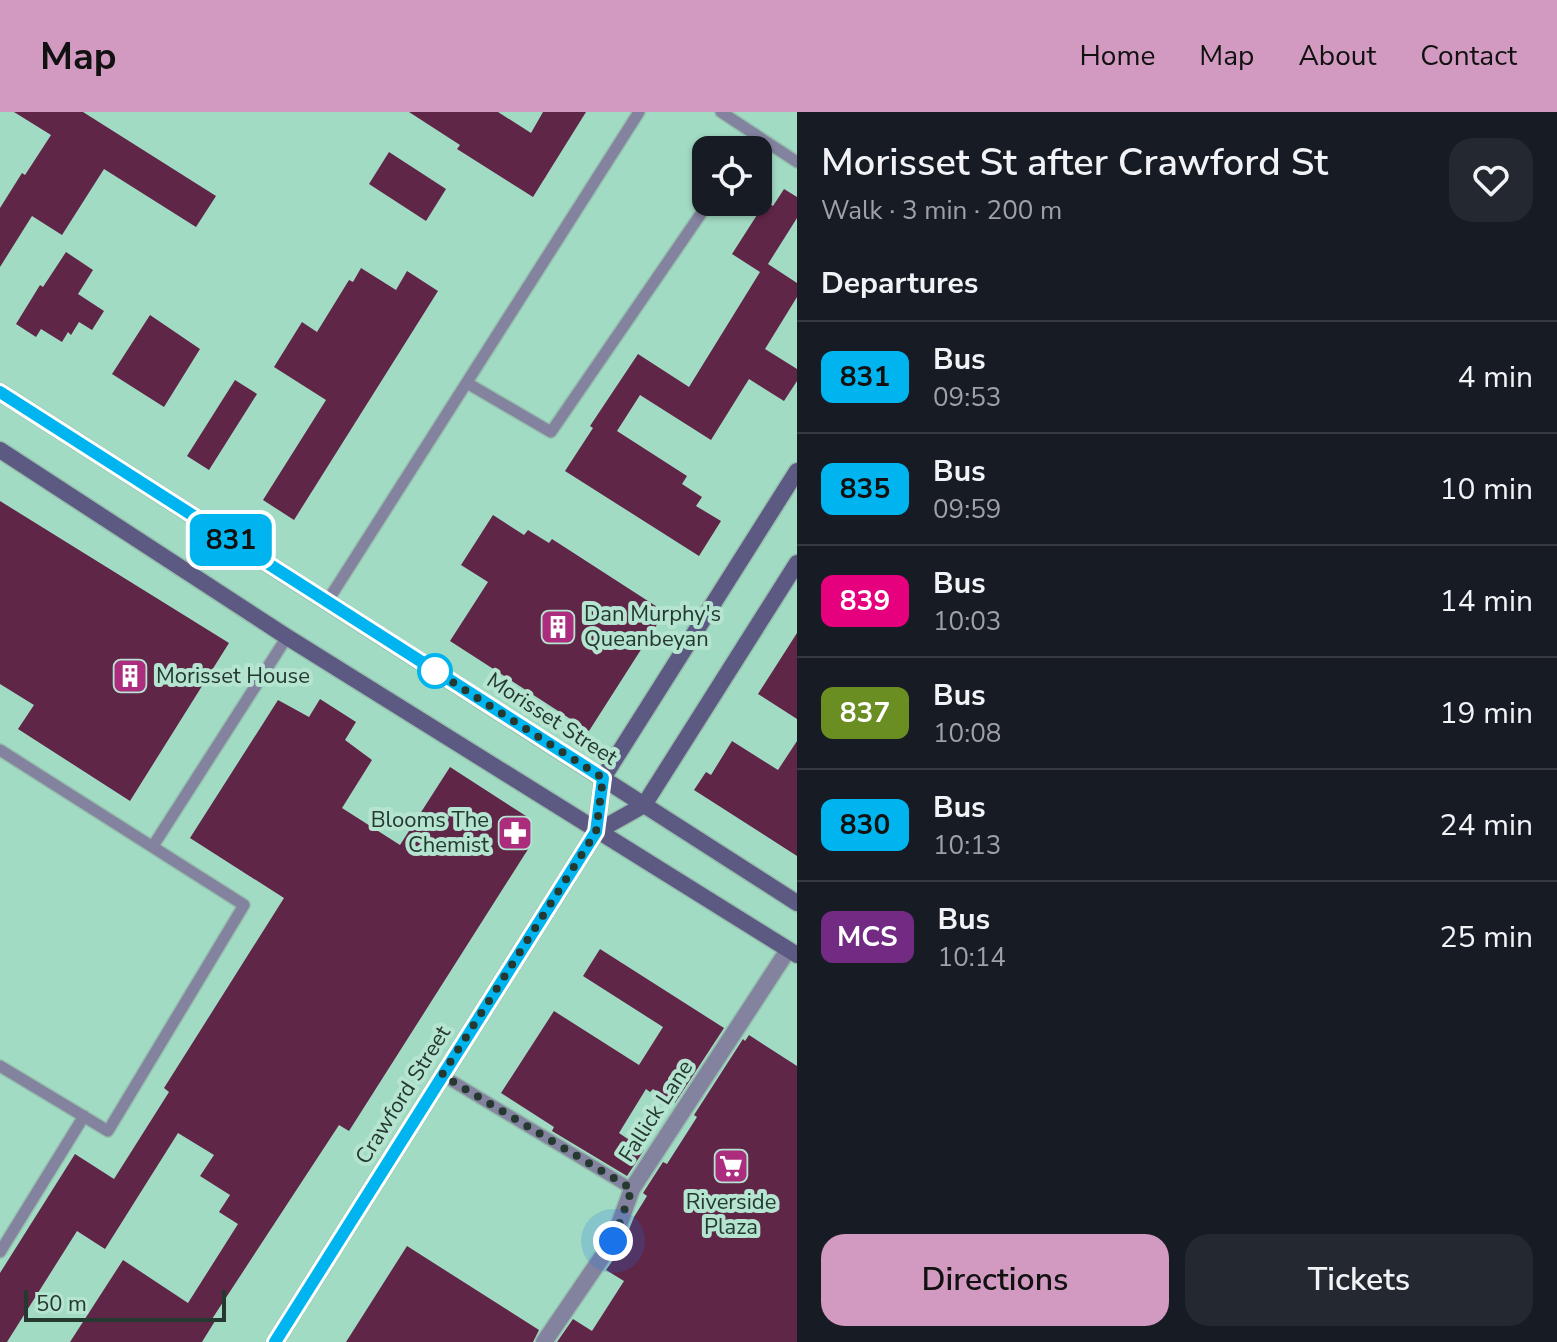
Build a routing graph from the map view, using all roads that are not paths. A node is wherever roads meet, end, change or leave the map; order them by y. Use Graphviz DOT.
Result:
graph roads {
  1 [pos="639,112"];
  2 [pos="721,112"];
  3 [pos="755,134"];
  4 [pos="797,162"];
  5 [pos="699,216"];
  6 [pos="467,383"];
  7 [pos="0,392"];
  8 [pos="0,450"];
  9 [pos="797,471"];
  10 [pos="797,563"];
  11 [pos="327,602"];
  12 [pos="287,637"];
  13 [pos="0,750"];
  14 [pos="603,778"];
  15 [pos="644,805"];
  16 [pos="596,832"];
  17 [pos="153,846"];
  18 [pos="797,903"];
  19 [pos="793,952"];
  20 [pos="0,1066"];
  21 [pos="442,1075"];
  22 [pos="84,1116"];
  23 [pos="632,1189"];
  24 [pos="0,1252"];
  25 [pos="275,1342"];
  26 [pos="544,1342"];
  1 -- 6 [label="lane"];
  2 -- 3 [label="lane"];
  3 -- 4 [label="lane"];
  5 -- 6 [label="lane"];
  6 -- 11 [label="lane"];
  7 -- 11 [label="street, Morisset Street"];
  8 -- 12 [label="street"];
  9 -- 14 [label="street, Crawford Street"];
  10 -- 15 [label="street, Crawford Street"];
  11 -- 14 [label="street, Morisset Street"];
  12 -- 16 [label="street"];
  12 -- 17 [label="lane"];
  13 -- 17 [label="lane"];
  14 -- 15 [label="street, Morisset Street"];
  14 -- 16 [label="street, Crawford Street"];
  15 -- 16 [label="street, Crawford Street"];
  15 -- 18 [label="street, Morisset Street"];
  16 -- 19 [label="street"];
  16 -- 21 [label="street, Crawford Street"];
  17 -- 22 [label="lane"];
  19 -- 23 [label="street, Fallick Lane"];
  20 -- 22 [label="lane"];
  21 -- 23 [label="lane"];
  21 -- 25 [label="street, Crawford Street"];
  22 -- 24 [label="lane"];
  23 -- 26 [label="street, Fallick Lane"];
}
